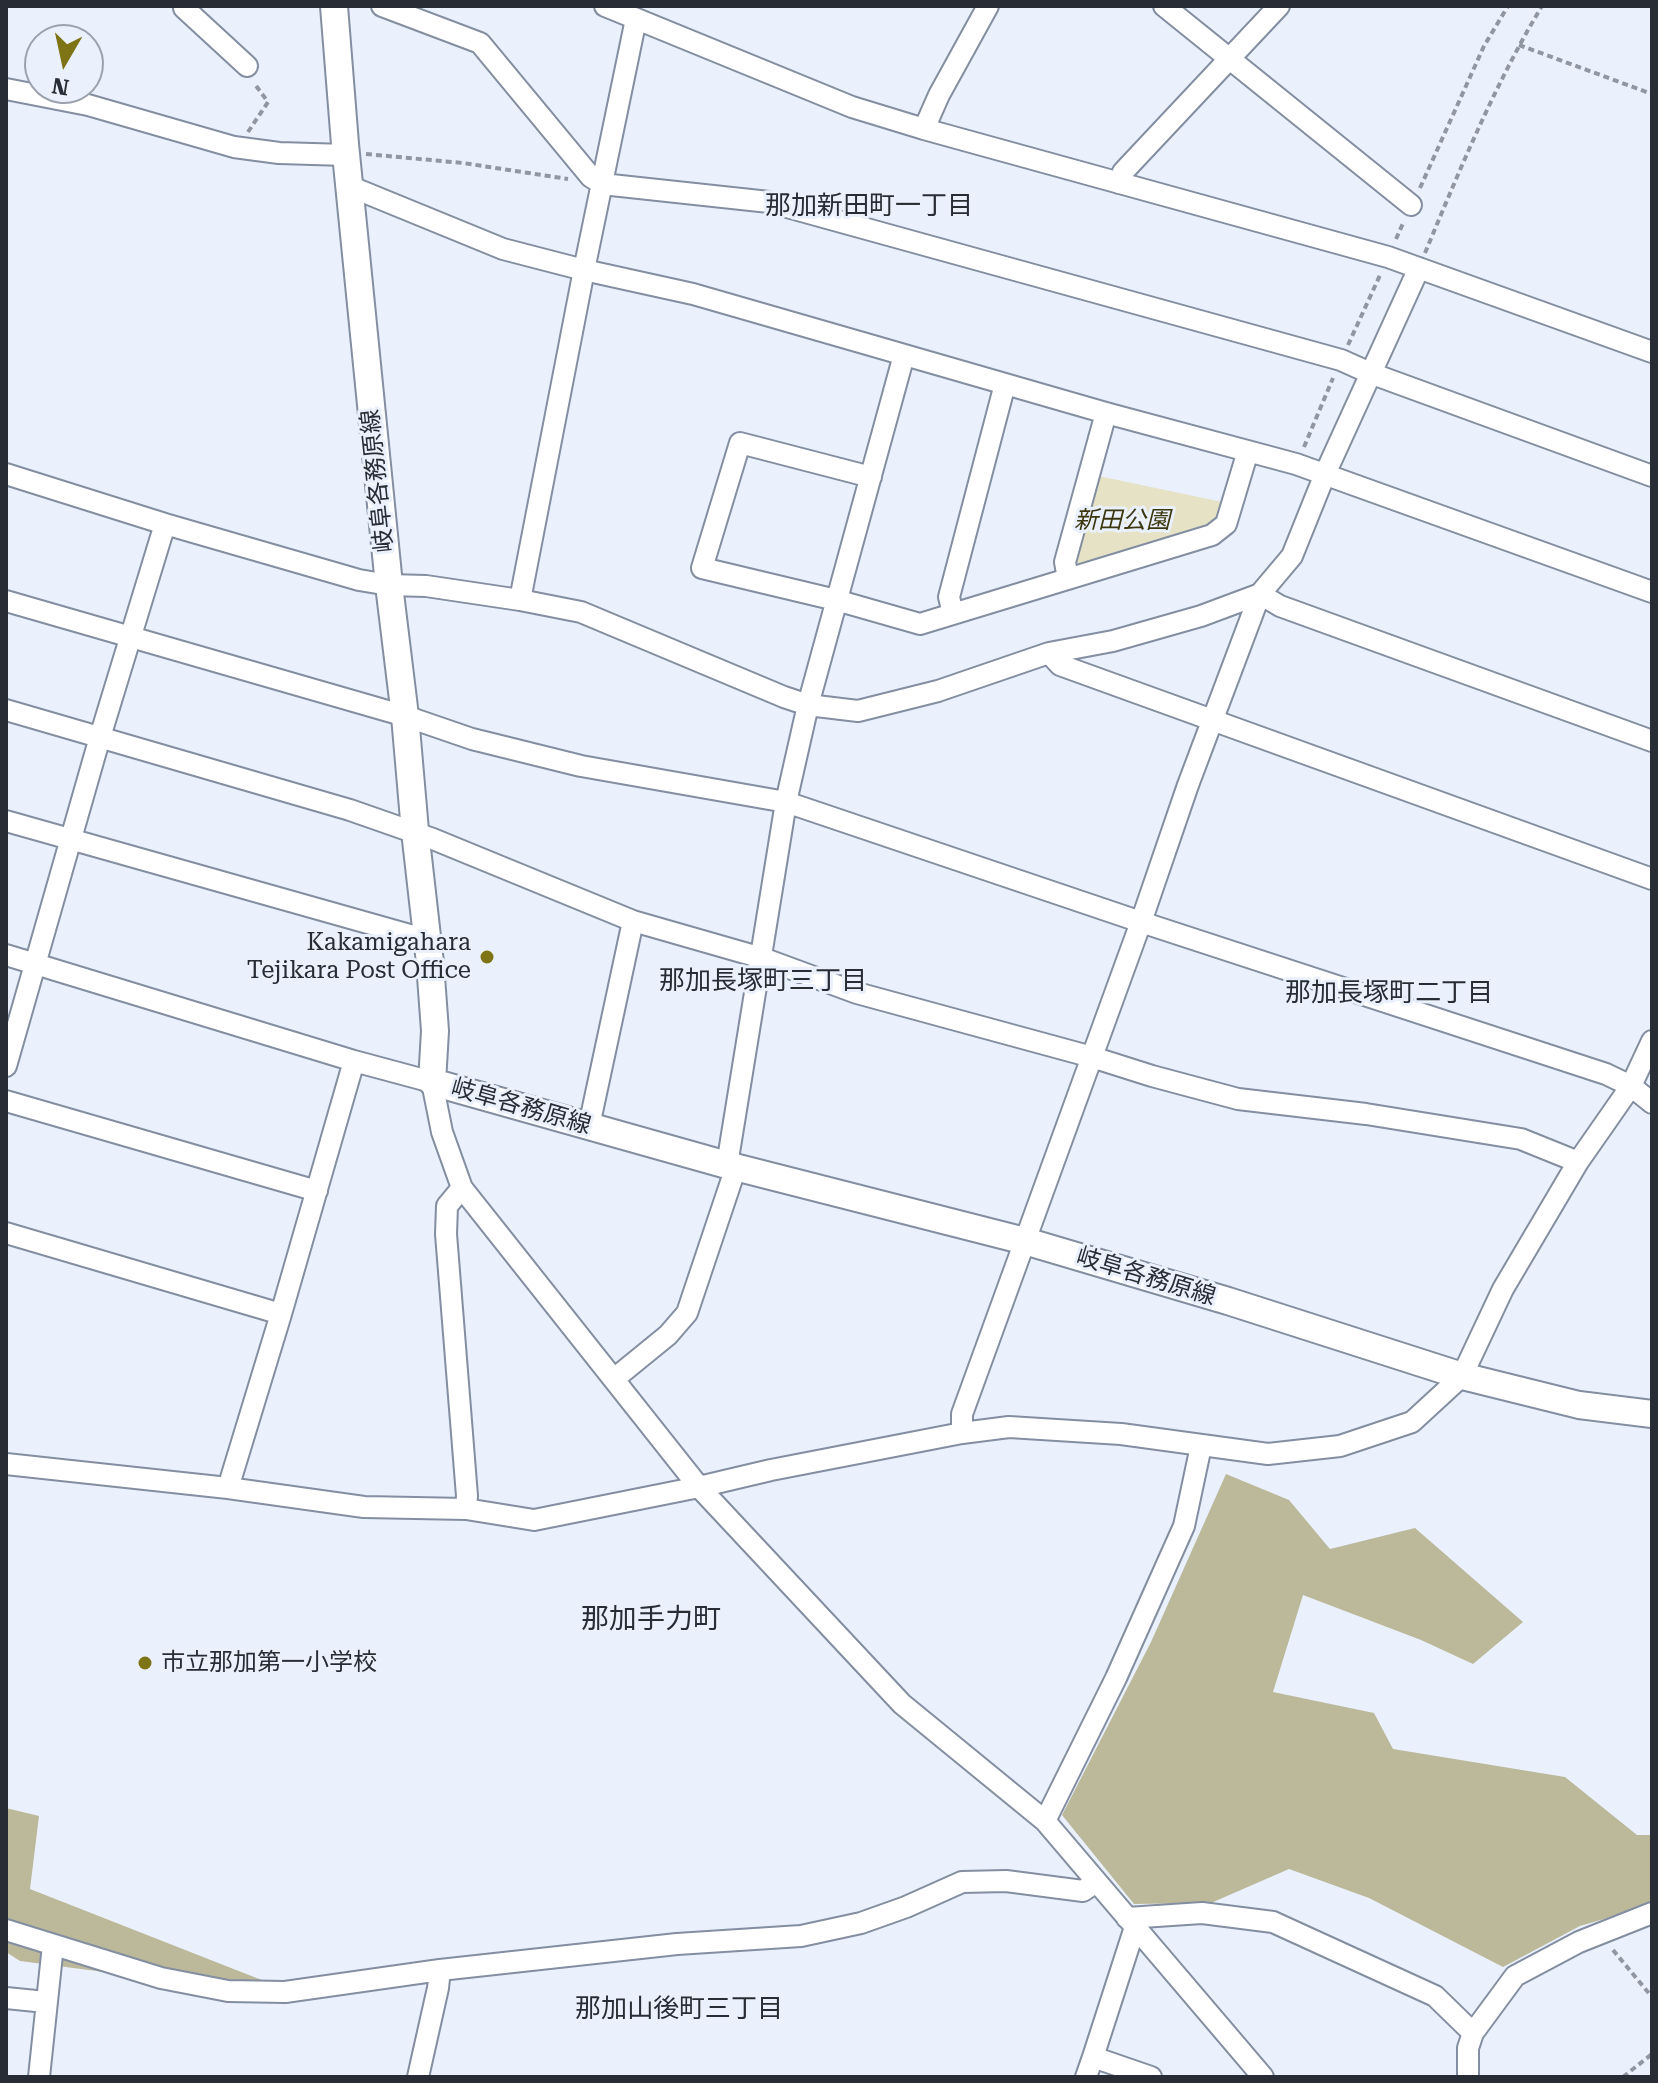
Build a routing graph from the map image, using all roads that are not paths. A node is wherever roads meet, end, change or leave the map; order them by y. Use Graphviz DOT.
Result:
graph roads {
  1 [pos="185,6"];
  2 [pos="382,6"];
  3 [pos="605,6"];
  4 [pos="988,6"];
  5 [pos="1164,6"];
  6 [pos="1279,6"];
  7 [pos="339,13"];
  8 [pos="636,19"];
  9 [pos="1229,58"];
  10 [pos="247,66"];
  11 [pos="6,89"];
  12 [pos="924,129"];
  13 [pos="346,155"];
  14 [pos="1119,183"];
  15 [pos="602,184"];
  16 [pos="349,186"];
  17 [pos="1411,205"];
  18 [pos="1419,268"];
  19 [pos="584,270"];
  20 [pos="1652,352"];
  21 [pos="904,355"];
  22 [pos="1370,373"];
  23 [pos="1005,384"];
  24 [pos="1106,413"];
  25 [pos="1248,451"];
  26 [pos="6,474"];
  27 [pos="1325,474"];
  28 [pos="1652,476"];
  29 [pos="871,477"];
  30 [pos="165,524"];
  31 [pos="1068,579"];
  32 [pos="389,585"];
  33 [pos="1652,592"];
  34 [pos="1260,594"];
  35 [pos="520,600"];
  36 [pos="836,600"];
  37 [pos="6,601"];
  38 [pos="953,614"];
  39 [pos="130,636"];
  40 [pos="1049,653"];
  41 [pos="808,705"];
  42 [pos="6,710"];
  43 [pos="405,716"];
  44 [pos="1212,721"];
  45 [pos="100,737"];
  46 [pos="1652,741"];
  47 [pos="786,802"];
  48 [pos="6,821"];
  49 [pos="415,831"];
  50 [pos="71,840"];
  51 [pos="1652,879"];
  52 [pos="633,921"];
  53 [pos="1141,922"];
  54 [pos="427,936"];
  55 [pos="6,955"];
  56 [pos="762,958"];
  57 [pos="36,964"];
  58 [pos="1652,1041"];
  59 [pos="1092,1057"];
  60 [pos="354,1061"];
  61 [pos="6,1066"];
  62 [pos="432,1082"];
  63 [pos="1631,1086"];
  64 [pos="6,1101"];
  65 [pos="1652,1103"];
  66 [pos="589,1126"];
  67 [pos="1578,1162"];
  68 [pos="732,1166"];
  69 [pos="462,1188"];
  70 [pos="317,1191"];
  71 [pos="6,1233"];
  72 [pos="1025,1241"];
  73 [pos="281,1314"];
  74 [pos="1462,1376"];
  75 [pos="614,1379"];
  76 [pos="1652,1414"];
  77 [pos="962,1433"];
  78 [pos="1201,1446"];
  79 [pos="6,1464"];
  80 [pos="699,1487"];
  81 [pos="228,1488"];
  82 [pos="466,1509"];
  83 [pos="1045,1821"];
  84 [pos="1096,1882"];
  85 [pos="1652,1913"];
  86 [pos="1131,1922"];
  87 [pos="6,1930"];
  88 [pos="53,1945"];
  89 [pos="440,1970"];
  90 [pos="6,1998"];
  91 [pos="46,2002"];
  92 [pos="1473,2033"];
  93 [pos="1093,2057"];
  94 [pos="39,2077"];
  95 [pos="418,2077"];
  96 [pos="1086,2077"];
  97 [pos="1151,2077"];
  98 [pos="1263,2077"];
  99 [pos="1468,2077"];
  1 -- 10 [label="street"];
  2 -- 15 [label="street"];
  3 -- 8 [label="street"];
  4 -- 12 [label="street"];
  5 -- 9 [label="street"];
  6 -- 9 [label="street"];
  7 -- 13 [label="main road, 岐阜各務原線"];
  8 -- 12 [label="street"];
  8 -- 15 [label="street"];
  9 -- 14 [label="street"];
  9 -- 17 [label="street"];
  11 -- 13 [label="street"];
  12 -- 14 [label="street"];
  13 -- 16 [label="main road, 岐阜各務原線"];
  14 -- 18 [label="street"];
  15 -- 19 [label="street"];
  15 -- 22 [label="street"];
  16 -- 19 [label="street"];
  16 -- 32 [label="main road, 岐阜各務原線"];
  18 -- 20 [label="street"];
  18 -- 22 [label="street"];
  19 -- 21 [label="street"];
  19 -- 35 [label="street"];
  21 -- 23 [label="street"];
  21 -- 29 [label="street"];
  22 -- 27 [label="street"];
  22 -- 28 [label="street"];
  23 -- 24 [label="street"];
  23 -- 38 [label="street"];
  24 -- 25 [label="street"];
  24 -- 31 [label="street"];
  25 -- 27 [label="street"];
  25 -- 31 [label="street"];
  26 -- 30 [label="street"];
  27 -- 33 [label="street"];
  27 -- 34 [label="street"];
  29 -- 36 [label="street"];
  29 -- 36 [label="street"];
  30 -- 32 [label="street"];
  30 -- 39 [label="street"];
  31 -- 38 [label="street"];
  32 -- 35 [label="street"];
  32 -- 43 [label="main road, 岐阜各務原線"];
  34 -- 40 [label="street"];
  34 -- 44 [label="street"];
  34 -- 46 [label="street"];
  35 -- 41 [label="street"];
  36 -- 38 [label="street"];
  36 -- 41 [label="street"];
  37 -- 39 [label="street"];
  39 -- 43 [label="street"];
  39 -- 45 [label="street"];
  40 -- 41 [label="street"];
  40 -- 44 [label="street"];
  41 -- 47 [label="street"];
  42 -- 45 [label="street"];
  43 -- 47 [label="street"];
  43 -- 49 [label="main road, 岐阜各務原線"];
  44 -- 51 [label="street"];
  44 -- 53 [label="street"];
  45 -- 49 [label="street"];
  45 -- 50 [label="street"];
  47 -- 53 [label="street"];
  47 -- 56 [label="street"];
  48 -- 50 [label="street"];
  49 -- 52 [label="street"];
  49 -- 54 [label="main road, 岐阜各務原線"];
  50 -- 54 [label="street"];
  50 -- 57 [label="street"];
  52 -- 56 [label="street"];
  52 -- 66 [label="street"];
  53 -- 59 [label="street"];
  53 -- 63 [label="street"];
  54 -- 62 [label="main road, 岐阜各務原線"];
  55 -- 57 [label="street"];
  56 -- 59 [label="street"];
  56 -- 68 [label="street"];
  57 -- 60 [label="street"];
  57 -- 61 [label="street"];
  58 -- 63 [label="street"];
  59 -- 67 [label="street"];
  59 -- 72 [label="street"];
  60 -- 62 [label="street"];
  60 -- 70 [label="street"];
  62 -- 66 [label="main road, 岐阜各務原線"];
  62 -- 69 [label="street"];
  63 -- 65 [label="street"];
  63 -- 67 [label="street"];
  64 -- 70 [label="street"];
  66 -- 68 [label="main road, 岐阜各務原線"];
  67 -- 74 [label="street"];
  68 -- 72 [label="main road, 岐阜各務原線"];
  68 -- 75 [label="street"];
  69 -- 75 [label="street"];
  69 -- 82 [label="street"];
  70 -- 73 [label="street"];
  71 -- 73 [label="street"];
  72 -- 74 [label="main road, 岐阜各務原線"];
  72 -- 77 [label="street"];
  73 -- 81 [label="street"];
  74 -- 76 [label="main road, 岐阜各務原線"];
  74 -- 78 [label="street"];
  75 -- 80 [label="street"];
  77 -- 78 [label="street"];
  77 -- 80 [label="street"];
  78 -- 83 [label="street"];
  79 -- 81 [label="street"];
  80 -- 82 [label="street"];
  80 -- 83 [label="street"];
  81 -- 82 [label="street"];
  83 -- 84 [label="street"];
  84 -- 86 [label="street"];
  84 -- 89 [label="street"];
  85 -- 92 [label="street"];
  86 -- 92 [label="street"];
  86 -- 93 [label="street"];
  86 -- 98 [label="street"];
  87 -- 88 [label="street"];
  88 -- 89 [label="street"];
  88 -- 91 [label="street"];
  89 -- 95 [label="street"];
  90 -- 91 [label="street"];
  91 -- 94 [label="street"];
  92 -- 99 [label="street"];
  93 -- 96 [label="street"];
  93 -- 97 [label="street"];
}
